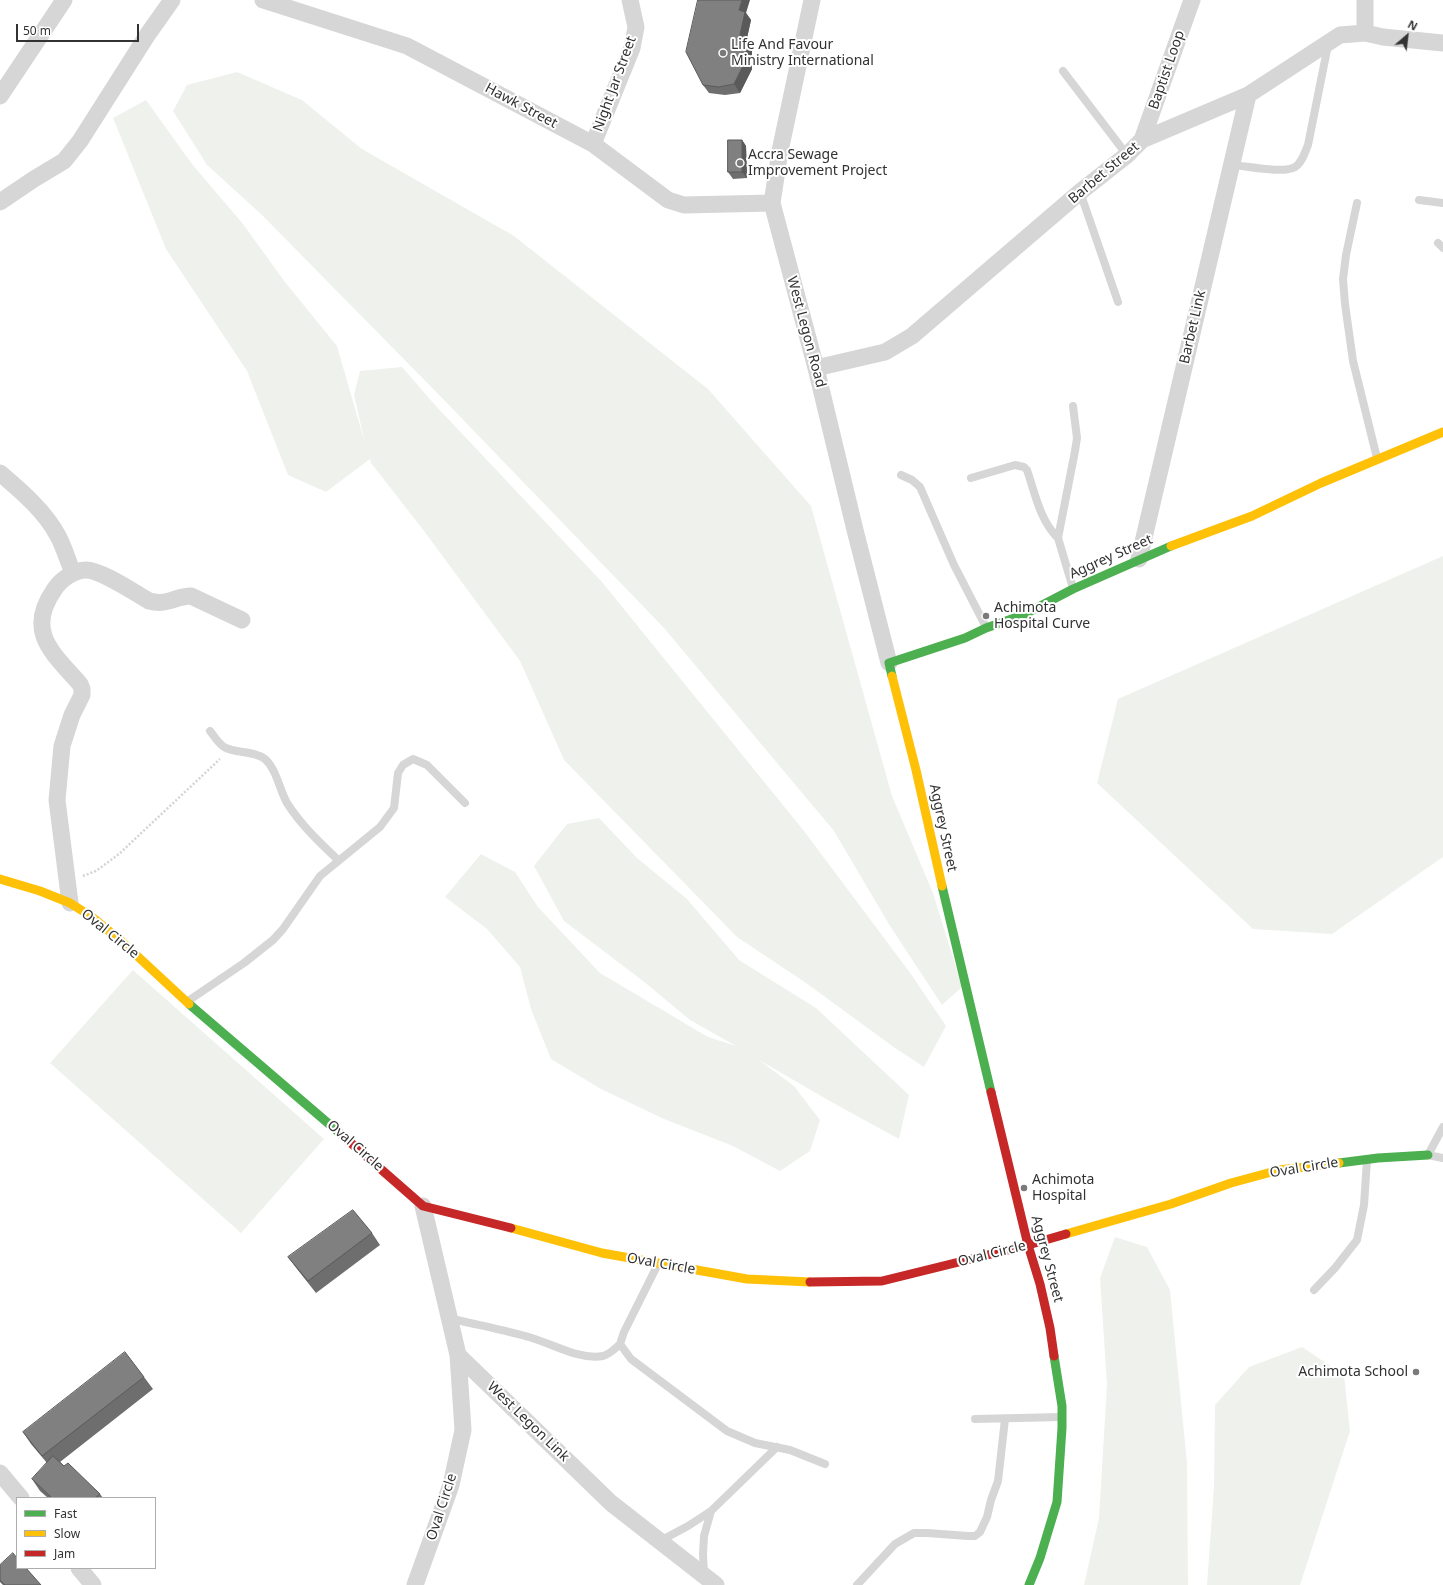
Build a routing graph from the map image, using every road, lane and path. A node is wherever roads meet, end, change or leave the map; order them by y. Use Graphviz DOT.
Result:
graph roads {
  1 [pos="64,0"];
  2 [pos="172,0"];
  3 [pos="262,0"];
  4 [pos="630,0"];
  5 [pos="812,0"];
  6 [pos="1192,0"];
  7 [pos="1365,0"];
  8 [pos="1365,33"];
  9 [pos="1328,42"];
  10 [pos="1443,44"];
  11 [pos="1063,71"];
  12 [pos="1248,95"];
  13 [pos="0,96"];
  14 [pos="1142,140"];
  15 [pos="593,144"];
  16 [pos="1128,154"];
  17 [pos="1232,165"];
  18 [pos="1080,192"];
  19 [pos="1419,200"];
  20 [pos="0,202"];
  21 [pos="772,203"];
  22 [pos="1357,203"];
  23 [pos="1443,203"];
  24 [pos="1118,302"];
  25 [pos="816,368"];
  26 [pos="1073,406"];
  27 [pos="1443,432"];
  28 [pos="1377,458"];
  29 [pos="0,473"];
  30 [pos="901,475"];
  31 [pos="971,478"];
  32 [pos="1058,538"];
  33 [pos="1139,559"];
  34 [pos="72,573"];
  35 [pos="1073,588"];
  36 [pos="242,620"];
  37 [pos="986,628"];
  38 [pos="888,663"];
  39 [pos="210,731"];
  40 [pos="229,750"];
  41 [pos="465,803"];
  42 [pos="338,860"];
  43 [pos="0,879"];
  44 [pos="68,881"];
  45 [pos="70,903"];
  46 [pos="187,1002"];
  47 [pos="1443,1127"];
  48 [pos="1428,1155"];
  49 [pos="1443,1158"];
  50 [pos="1367,1159"];
  51 [pos="423,1206"];
  52 [pos="1028,1245"];
  53 [pos="658,1263"];
  54 [pos="1314,1290"];
  55 [pos="448,1318"];
  56 [pos="620,1344"];
  57 [pos="458,1355"];
  58 [pos="1062,1418"];
  59 [pos="975,1419"];
  60 [pos="1005,1419"];
  61 [pos="777,1447"];
  62 [pos="825,1464"];
  63 [pos="0,1473"];
  64 [pos="20,1497"];
  65 [pos="711,1511"];
  66 [pos="660,1541"];
  67 [pos="80,1569"];
  68 [pos="710,1580"];
  69 [pos="93,1585"];
  70 [pos="415,1585"];
  71 [pos="857,1585"];
  72 [pos="1029,1585"];
  1 -- 13 [label="street"];
  2 -- 20 [label="street"];
  3 -- 15 [label="street, Hawk Street"];
  4 -- 15 [label="street, Night Jar Street"];
  5 -- 21 [label="street, West Legon Road"];
  6 -- 14 [label="street, Baptist Loop"];
  7 -- 8 [label="street"];
  8 -- 9 [label="street, Barbet Street"];
  8 -- 10 [label="street, Barbet Street"];
  9 -- 12 [label="street, Barbet Street"];
  9 -- 17 [label="lane"];
  11 -- 16 [label="lane"];
  12 -- 14 [label="street, Barbet Street"];
  12 -- 17 [label="street, Barbet Link"];
  14 -- 16 [label="street, Barbet Street"];
  15 -- 21 [label="street, Hawk Street"];
  16 -- 18 [label="street, Barbet Street"];
  17 -- 33 [label="street, Barbet Link"];
  18 -- 24 [label="lane"];
  18 -- 25 [label="street, Barbet Street"];
  19 -- 23 [label="lane"];
  21 -- 25 [label="street, West Legon Road"];
  22 -- 28 [label="lane"];
  25 -- 38 [label="street, West Legon Road"];
  26 -- 32 [label="lane"];
  27 -- 28 [label="street, Aggrey Street"];
  28 -- 33 [label="street, Aggrey Street"];
  29 -- 34 [label="street"];
  30 -- 37 [label="lane"];
  31 -- 32 [label="lane"];
  32 -- 35 [label="lane"];
  33 -- 35 [label="street, Aggrey Street"];
  34 -- 36 [label="street"];
  34 -- 44 [label="street"];
  35 -- 37 [label="street, Aggrey Street"];
  37 -- 38 [label="street, Aggrey Street"];
  38 -- 52 [label="street, Aggrey Street"];
  39 -- 40 [label="lane"];
  40 -- 42 [label="lane"];
  40 -- 44 [label="path"];
  41 -- 42 [label="lane"];
  42 -- 46 [label="lane"];
  43 -- 45 [label="street, Oval Circle"];
  44 -- 45 [label="street"];
  45 -- 46 [label="street, Oval Circle"];
  46 -- 51 [label="street, Oval Circle"];
  47 -- 48 [label="lane"];
  48 -- 49 [label="lane"];
  48 -- 50 [label="street, Oval Circle"];
  50 -- 52 [label="street, Oval Circle"];
  50 -- 54 [label="lane"];
  51 -- 53 [label="street, Oval Circle"];
  51 -- 55 [label="street"];
  52 -- 53 [label="street, Oval Circle"];
  52 -- 58 [label="street, Aggrey Street"];
  53 -- 56 [label="lane"];
  55 -- 56 [label="lane"];
  55 -- 57 [label="street"];
  56 -- 61 [label="lane"];
  57 -- 66 [label="street, West Legon Link"];
  57 -- 70 [label="street, Oval Circle"];
  58 -- 60 [label="lane"];
  58 -- 72 [label="street, Aggrey Street"];
  59 -- 60 [label="lane"];
  60 -- 71 [label="lane"];
  61 -- 62 [label="lane"];
  61 -- 65 [label="lane"];
  63 -- 64 [label="street"];
  65 -- 66 [label="lane"];
  65 -- 68 [label="lane"];
  66 -- 68 [label="street, West Legon Link"];
  67 -- 69 [label="street"];
}
